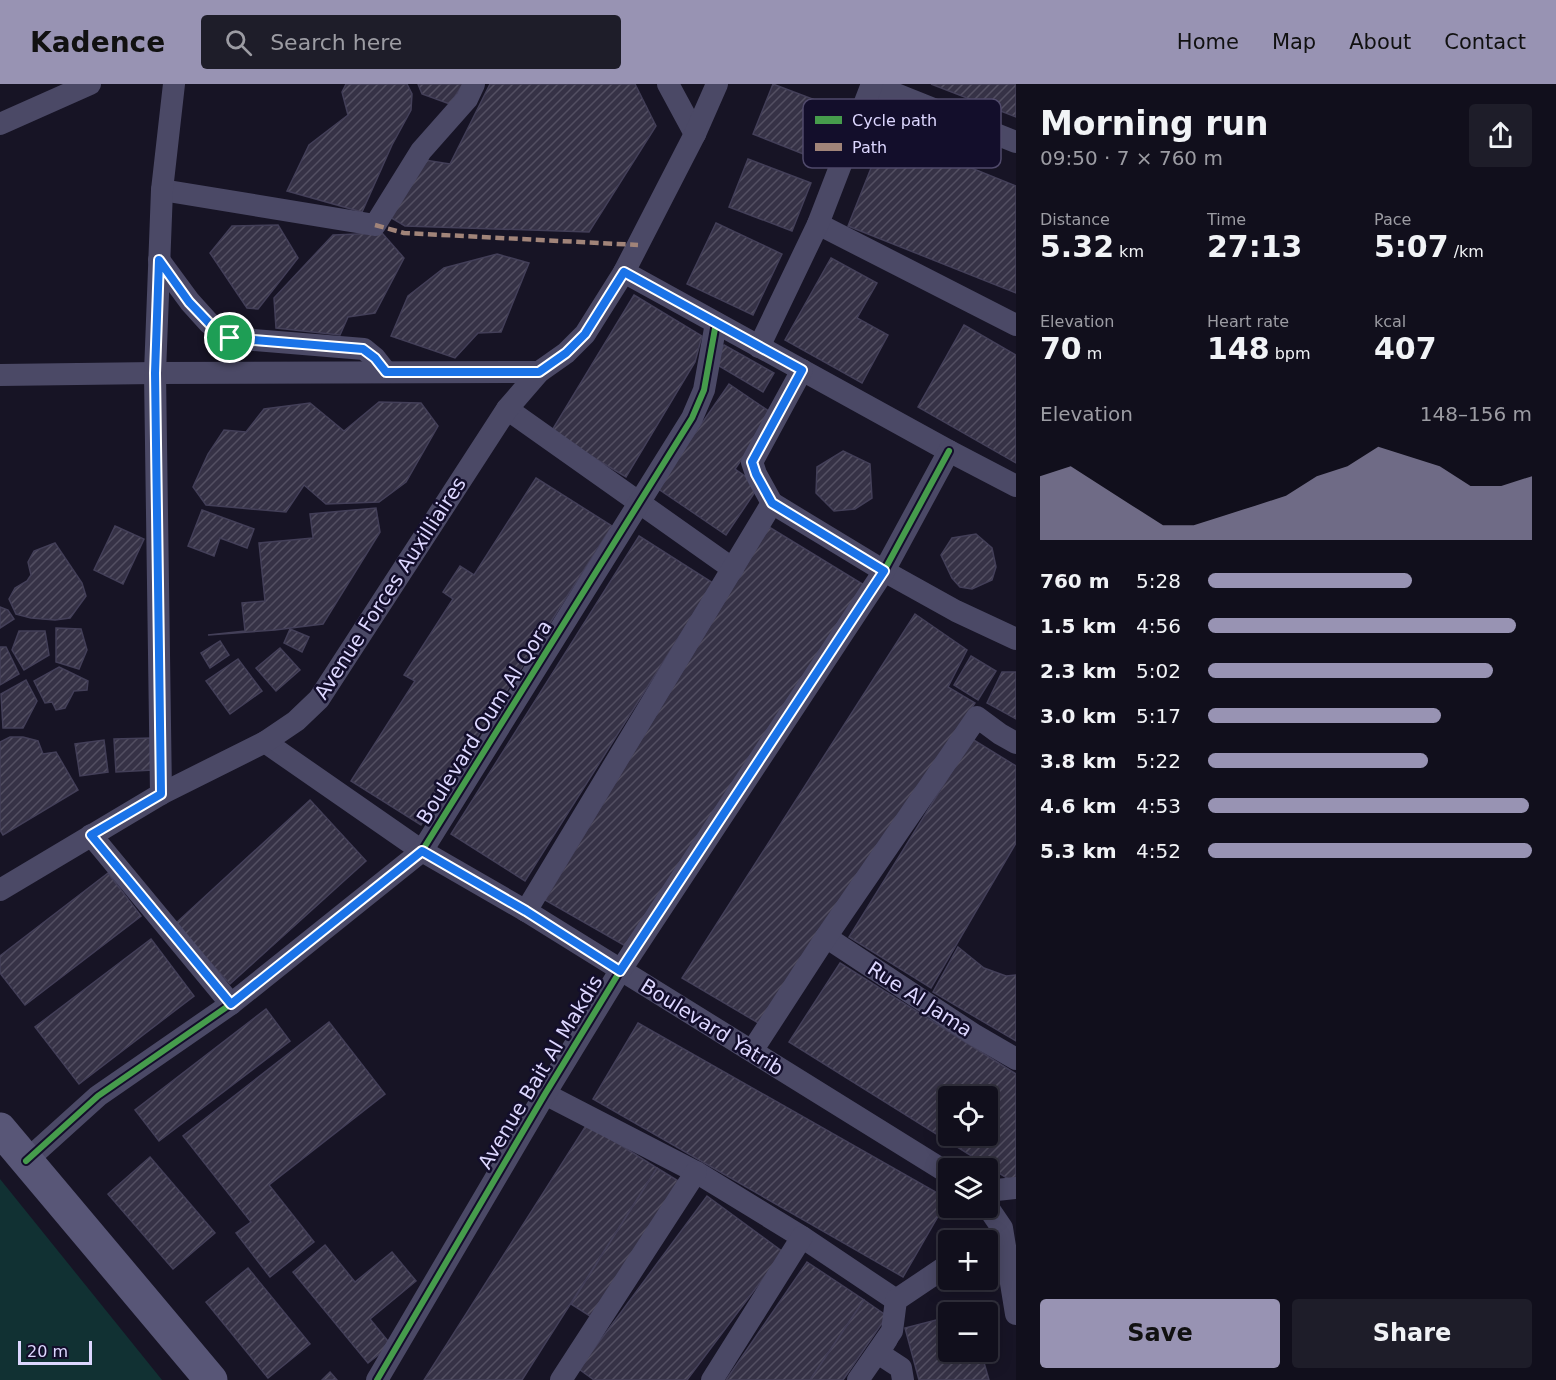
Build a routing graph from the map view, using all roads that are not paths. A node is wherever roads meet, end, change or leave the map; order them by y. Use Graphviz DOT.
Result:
graph roads {
  1 [pos="90,84"];
  2 [pos="174,84"];
  3 [pos="474,84"];
  4 [pos="668,84"];
  5 [pos="717,84"];
  6 [pos="871,84"];
  7 [pos="865,99"];
  8 [pos="908,99"];
  9 [pos="0,124"];
  10 [pos="695,134"];
  11 [pos="1001,136"];
  12 [pos="1016,142"];
  13 [pos="839,168"];
  14 [pos="162,190"];
  15 [pos="818,224"];
  16 [pos="159,260"];
  17 [pos="624,272"];
  18 [pos="716,323"];
  19 [pos="1016,325"];
  20 [pos="759,347"];
  21 [pos="802,370"];
  22 [pos="386,372"];
  23 [pos="539,372"];
  24 [pos="155,373"];
  25 [pos="0,375"];
  26 [pos="507,409"];
  27 [pos="949,451"];
  28 [pos="1016,486"];
  29 [pos="638,503"];
  30 [pos="772,503"];
  31 [pos="733,569"];
  32 [pos="884,571"];
  33 [pos="1016,639"];
  34 [pos="265,742"];
  35 [pos="1016,742"];
  36 [pos="161,794"];
  37 [pos="91,835"];
  38 [pos="422,851"];
  39 [pos="0,890"];
  40 [pos="526,911"];
  41 [pos="826,937"];
  42 [pos="620,971"];
  43 [pos="231,1004"];
  44 [pos="752,1051"];
  45 [pos="1016,1059"];
  46 [pos="545,1094"];
  47 [pos="0,1129"];
  48 [pos="26,1161"];
  49 [pos="938,1167"];
  50 [pos="696,1172"];
  51 [pos="1016,1188"];
  52 [pos="998,1190"];
  53 [pos="995,1218"];
  54 [pos="1002,1228"];
  55 [pos="998,1231"];
  56 [pos="802,1237"];
  57 [pos="938,1272"];
  58 [pos="896,1300"];
  59 [pos="1016,1314"];
  60 [pos="892,1330"];
  61 [pos="572,1374"];
  62 [pos="211,1380"];
  63 [pos="377,1380"];
  64 [pos="712,1380"];
  65 [pos="858,1380"];
  66 [pos="903,1380"];
  1 -- 9 [label="street"];
  2 -- 14 [label="street"];
  3 -- 14 [label="street"];
  4 -- 10 [label="street"];
  5 -- 10 [label="street, Avenue Forces Auxilliaires"];
  6 -- 7 [label="street"];
  6 -- 8 [label="street"];
  10 -- 17 [label="street, Avenue Forces Auxilliaires"];
  11 -- 12 [label="street"];
  13 -- 15 [label="street"];
  14 -- 16 [label="street"];
  15 -- 19 [label="street"];
  15 -- 20 [label="street"];
  16 -- 22 [label="street"];
  16 -- 24 [label="street"];
  17 -- 18 [label="street"];
  17 -- 23 [label="street, Avenue Forces Auxilliaires"];
  18 -- 20 [label="street"];
  18 -- 29 [label="street, Boulevard Oum Al Qora"];
  20 -- 21 [label="street"];
  21 -- 27 [label="street"];
  21 -- 30 [label="street"];
  22 -- 23 [label="street"];
  22 -- 24 [label="street"];
  23 -- 26 [label="street, Avenue Forces Auxilliaires"];
  24 -- 25 [label="street"];
  24 -- 36 [label="street"];
  26 -- 29 [label="street"];
  26 -- 34 [label="street, Avenue Forces Auxilliaires"];
  27 -- 28 [label="street"];
  27 -- 32 [label="street, Avenue Bait Al Makdis"];
  29 -- 31 [label="street"];
  29 -- 38 [label="street, Boulevard Oum Al Qora"];
  30 -- 31 [label="street"];
  30 -- 32 [label="street"];
  31 -- 40 [label="street"];
  32 -- 33 [label="street"];
  32 -- 42 [label="street, Avenue Bait Al Makdis"];
  34 -- 36 [label="street, Avenue Forces Auxilliaires"];
  34 -- 38 [label="street, Boulevard Yatrib"];
  35 -- 41 [label="street"];
  36 -- 37 [label="street, Avenue Forces Auxilliaires"];
  37 -- 39 [label="street, Avenue Forces Auxilliaires"];
  37 -- 43 [label="street"];
  38 -- 40 [label="street, Boulevard Yatrib"];
  38 -- 43 [label="street, Boulevard Oum Al Qora"];
  40 -- 42 [label="street, Boulevard Yatrib"];
  41 -- 44 [label="street"];
  41 -- 45 [label="street, Rue Al Jama"];
  42 -- 44 [label="street, Boulevard Yatrib"];
  42 -- 46 [label="street, Avenue Bait Al Makdis"];
  43 -- 48 [label="street, Boulevard Oum Al Qora"];
  44 -- 49 [label="street, Boulevard Yatrib"];
  46 -- 50 [label="street"];
  46 -- 63 [label="street, Avenue Bait Al Makdis"];
  47 -- 48 [label="main road"];
  48 -- 62 [label="main road"];
  50 -- 56 [label="street"];
  50 -- 61 [label="street"];
  51 -- 52 [label="street"];
  53 -- 54 [label="street"];
  54 -- 55 [label="street"];
  54 -- 59 [label="street"];
  56 -- 58 [label="street"];
  56 -- 64 [label="street"];
  57 -- 58 [label="street"];
  58 -- 60 [label="street"];
  60 -- 65 [label="street"];
  60 -- 66 [label="street"];
}
